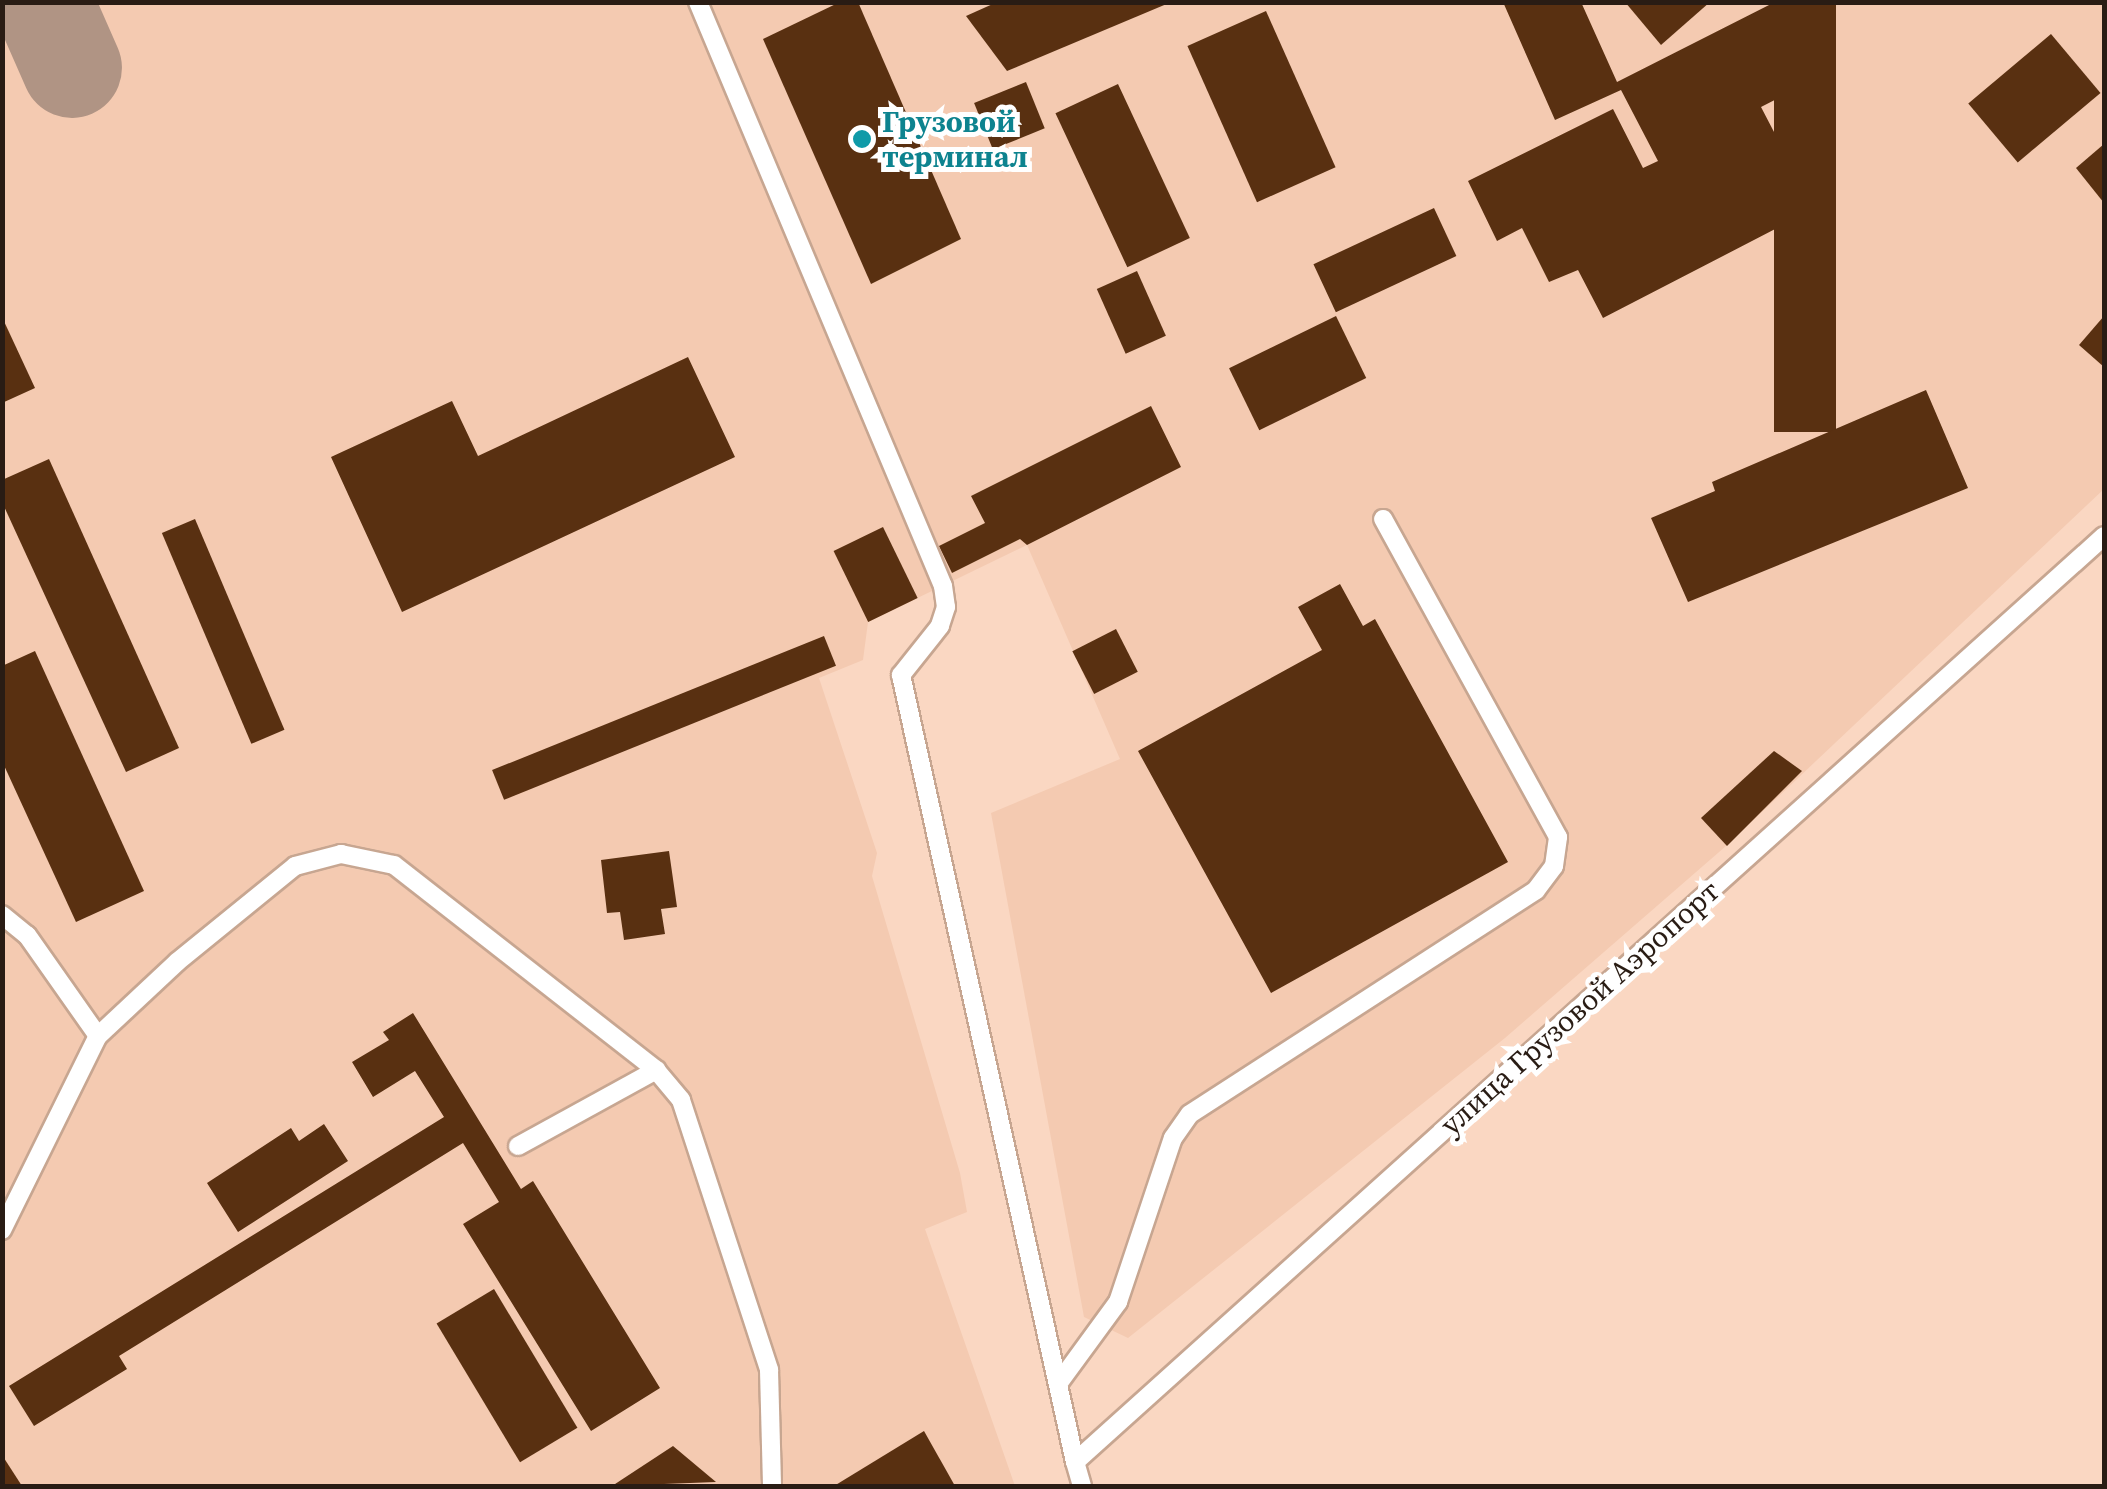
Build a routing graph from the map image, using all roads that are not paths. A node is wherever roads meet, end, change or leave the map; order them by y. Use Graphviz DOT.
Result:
graph roads {
  1 [pos="698,2"];
  2 [pos="1383,520"];
  3 [pos="2104,536"];
  4 [pos="2,914"];
  5 [pos="98,1036"];
  6 [pos="656,1070"];
  7 [pos="518,1146"];
  8 [pos="2,1230"];
  9 [pos="1058,1384"];
  10 [pos="1075,1462"];
  11 [pos="772,1486"];
  12 [pos="1082,1486"];
  1 -- 9 [label="lane"];
  2 -- 9 [label="lane"];
  3 -- 10 [label="lane, улица Грузовой Аэропорт"];
  4 -- 5 [label="lane"];
  5 -- 6 [label="lane"];
  5 -- 8 [label="lane"];
  6 -- 7 [label="lane"];
  6 -- 11 [label="lane"];
  9 -- 10 [label="lane"];
  10 -- 12 [label="lane"];
}
